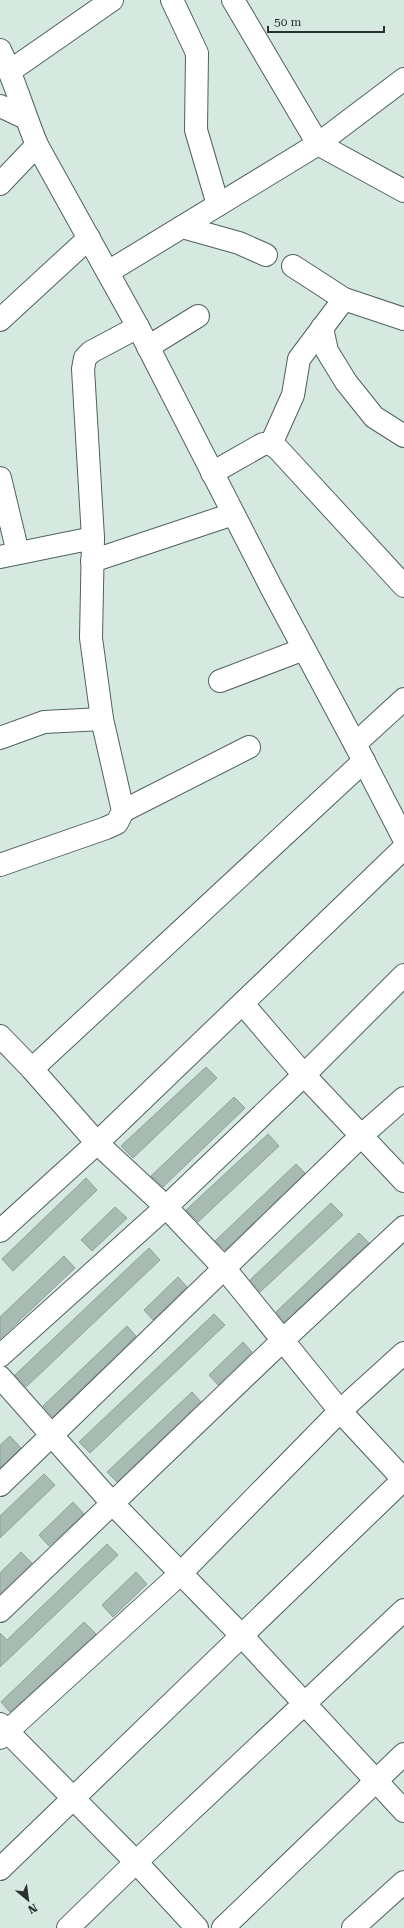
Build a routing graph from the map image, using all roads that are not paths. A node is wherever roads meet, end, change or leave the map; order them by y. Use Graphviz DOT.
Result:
graph roads {
  1 [pos="112,0"];
  2 [pos="172,0"];
  3 [pos="233,0"];
  4 [pos="0,50"];
  5 [pos="10,71"];
  6 [pos="404,79"];
  7 [pos="0,106"];
  8 [pos="26,118"];
  9 [pos="318,144"];
  10 [pos="37,145"];
  11 [pos="0,184"];
  12 [pos="404,191"];
  13 [pos="218,205"];
  14 [pos="182,227"];
  15 [pos="88,238"];
  16 [pos="266,255"];
  17 [pos="293,266"];
  18 [pos="108,272"];
  19 [pos="344,299"];
  20 [pos="198,316"];
  21 [pos="404,319"];
  22 [pos="0,320"];
  23 [pos="138,328"];
  24 [pos="322,328"];
  25 [pos="148,347"];
  26 [pos="404,436"];
  27 [pos="271,444"];
  28 [pos="212,473"];
  29 [pos="0,478"];
  30 [pos="233,514"];
  31 [pos="93,538"];
  32 [pos="9,555"];
  33 [pos="92,561"];
  34 [pos="404,586"];
  35 [pos="304,649"];
  36 [pos="220,682"];
  37 [pos="404,699"];
  38 [pos="102,719"];
  39 [pos="0,738"];
  40 [pos="249,747"];
  41 [pos="360,752"];
  42 [pos="397,809"];
  43 [pos="124,811"];
  44 [pos="404,839"];
  45 [pos="404,848"];
  46 [pos="0,865"];
  47 [pos="404,975"];
  48 [pos="243,1004"];
  49 [pos="0,1036"];
  50 [pos="32,1069"];
  51 [pos="304,1075"];
  52 [pos="404,1098"];
  53 [pos="362,1135"];
  54 [pos="97,1143"];
  55 [pos="404,1181"];
  56 [pos="166,1207"];
  57 [pos="404,1227"];
  58 [pos="0,1231"];
  59 [pos="225,1270"];
  60 [pos="283,1340"];
  61 [pos="404,1352"];
  62 [pos="0,1356"];
  63 [pos="0,1377"];
  64 [pos="340,1411"];
  65 [pos="52,1435"];
  66 [pos="404,1479"];
  67 [pos="0,1485"];
  68 [pos="112,1503"];
  69 [pos="180,1574"];
  70 [pos="404,1610"];
  71 [pos="0,1611"];
  72 [pos="242,1636"];
  73 [pos="304,1703"];
  74 [pos="2,1731"];
  75 [pos="404,1754"];
  76 [pos="376,1781"];
  77 [pos="73,1798"];
  78 [pos="404,1811"];
  79 [pos="136,1862"];
  80 [pos="0,1869"];
  81 [pos="404,1882"];
  82 [pos="68,1928"];
  83 [pos="198,1928"];
  84 [pos="223,1928"];
  85 [pos="353,1928"];
  1 -- 5 [label="street"];
  2 -- 13 [label="street"];
  3 -- 9 [label="street"];
  4 -- 5 [label="street"];
  5 -- 8 [label="street"];
  6 -- 9 [label="street"];
  7 -- 8 [label="street"];
  8 -- 10 [label="street"];
  9 -- 12 [label="street"];
  9 -- 13 [label="street"];
  10 -- 11 [label="street"];
  10 -- 15 [label="street"];
  13 -- 14 [label="street"];
  14 -- 16 [label="street"];
  14 -- 18 [label="street"];
  15 -- 18 [label="street"];
  15 -- 22 [label="street"];
  17 -- 19 [label="street"];
  18 -- 23 [label="street"];
  19 -- 21 [label="street"];
  19 -- 24 [label="street"];
  20 -- 25 [label="street"];
  23 -- 25 [label="street"];
  23 -- 31 [label="street"];
  24 -- 26 [label="street"];
  24 -- 27 [label="street"];
  25 -- 28 [label="street"];
  27 -- 28 [label="street"];
  27 -- 34 [label="street"];
  28 -- 30 [label="street"];
  29 -- 32 [label="street"];
  30 -- 33 [label="street"];
  30 -- 35 [label="street"];
  31 -- 32 [label="street"];
  31 -- 33 [label="street"];
  33 -- 38 [label="street"];
  35 -- 36 [label="street"];
  35 -- 41 [label="street"];
  37 -- 41 [label="street"];
  38 -- 39 [label="street"];
  38 -- 43 [label="street"];
  40 -- 43 [label="street"];
  41 -- 42 [label="street"];
  41 -- 50 [label="street"];
  42 -- 44 [label="street"];
  43 -- 46 [label="street"];
  45 -- 48 [label="street"];
  47 -- 51 [label="street"];
  48 -- 51 [label="street"];
  48 -- 54 [label="street"];
  49 -- 50 [label="street"];
  50 -- 54 [label="street"];
  51 -- 53 [label="street"];
  51 -- 56 [label="street"];
  52 -- 53 [label="street"];
  53 -- 55 [label="street"];
  53 -- 59 [label="street"];
  54 -- 56 [label="street"];
  54 -- 58 [label="street"];
  56 -- 59 [label="street"];
  56 -- 62 [label="street"];
  57 -- 60 [label="street"];
  59 -- 60 [label="street"];
  59 -- 65 [label="street"];
  60 -- 64 [label="street"];
  60 -- 68 [label="street"];
  61 -- 64 [label="street"];
  63 -- 65 [label="street"];
  64 -- 66 [label="street"];
  64 -- 69 [label="street"];
  65 -- 67 [label="street"];
  65 -- 68 [label="street"];
  66 -- 72 [label="street"];
  68 -- 69 [label="street"];
  68 -- 71 [label="street"];
  69 -- 72 [label="street"];
  69 -- 74 [label="street"];
  70 -- 73 [label="street"];
  72 -- 73 [label="street"];
  72 -- 77 [label="street"];
  73 -- 76 [label="street"];
  73 -- 79 [label="street"];
  74 -- 77 [label="street"];
  75 -- 76 [label="street"];
  76 -- 78 [label="street"];
  76 -- 84 [label="street"];
  77 -- 79 [label="street"];
  77 -- 80 [label="street"];
  79 -- 82 [label="street"];
  79 -- 83 [label="street"];
  81 -- 85 [label="street"];
}
